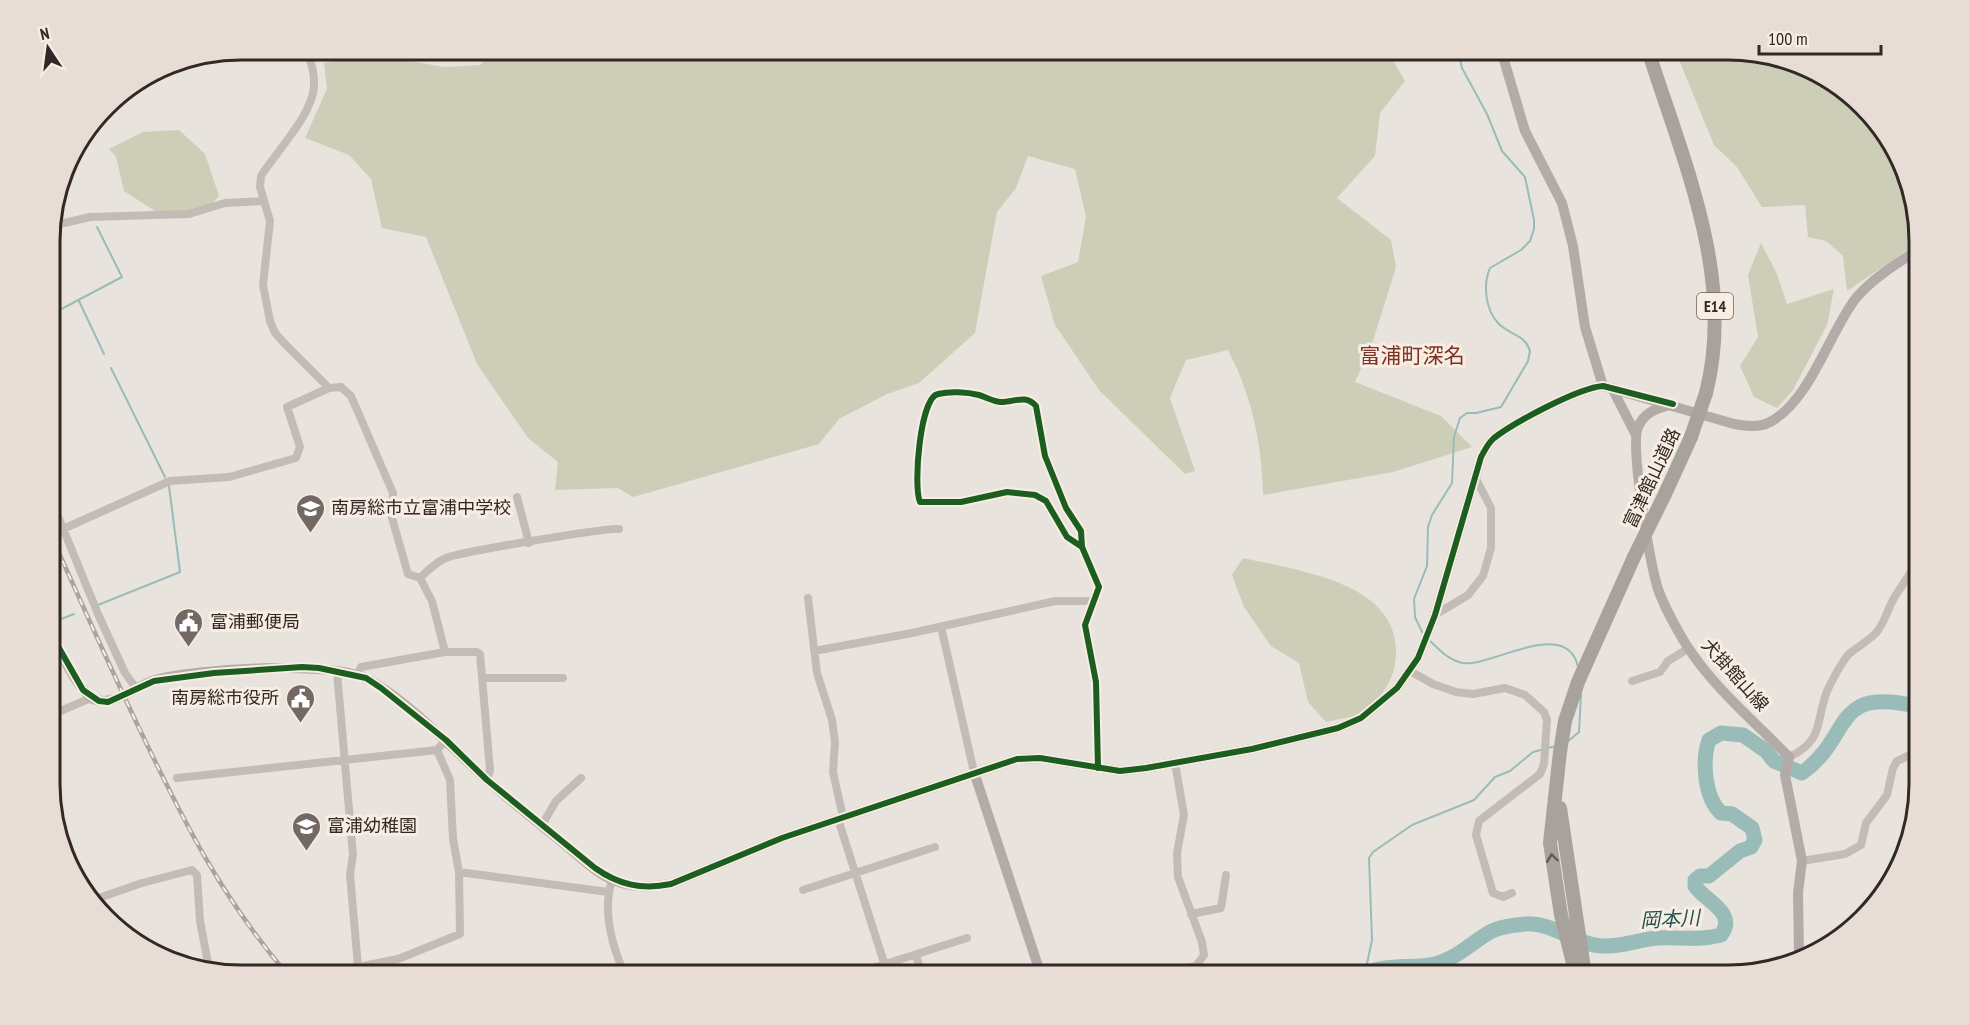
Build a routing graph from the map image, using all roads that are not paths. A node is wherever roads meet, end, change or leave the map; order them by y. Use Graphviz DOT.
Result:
graph roads {
  1 [pos="310,60"];
  2 [pos="1504,60"];
  3 [pos="1651,60"];
  4 [pos="264,201"];
  5 [pos="61,224"];
  6 [pos="1909,256"];
  7 [pos="1607,387"];
  8 [pos="330,388"];
  9 [pos="1673,405"];
  10 [pos="1636,435"];
  11 [pos="1474,476"];
  12 [pos="517,497"];
  13 [pos="60,522"];
  14 [pos="63,529"];
  15 [pos="619,529"];
  16 [pos="529,543"];
  17 [pos="1082,547"];
  18 [pos="420,578"];
  19 [pos="1909,579"];
  20 [pos="808,598"];
  21 [pos="1093,601"];
  22 [pos="1435,615"];
  23 [pos="942,631"];
  24 [pos="1689,648"];
  25 [pos="60,650"];
  26 [pos="814,651"];
  27 [pos="446,652"];
  28 [pos="1410,671"];
  29 [pos="337,672"];
  30 [pos="357,675"];
  31 [pos="482,678"];
  32 [pos="564,678"];
  33 [pos="1632,681"];
  34 [pos="136,688"];
  35 [pos="91,698"];
  36 [pos="60,711"];
  37 [pos="446,740"];
  38 [pos="437,750"];
  39 [pos="1909,756"];
  40 [pos="1788,759"];
  41 [pos="345,760"];
  42 [pos="1174,763"];
  43 [pos="1098,768"];
  44 [pos="974,772"];
  45 [pos="177,778"];
  46 [pos="581,778"];
  47 [pos="487,780"];
  48 [pos="840,818"];
  49 [pos="542,825"];
  50 [pos="935,847"];
  51 [pos="1802,861"];
  52 [pos="459,872"];
  53 [pos="855,873"];
  54 [pos="1226,875"];
  55 [pos="612,880"];
  56 [pos="803,890"];
  57 [pos="608,892"];
  58 [pos="1512,893"];
  59 [pos="101,897"];
  60 [pos="1191,914"];
  61 [pos="967,938"];
  62 [pos="1799,950"];
  63 [pos="916,955"];
  64 [pos="208,962"];
  65 [pos="358,965"];
  66 [pos="366,965"];
  67 [pos="621,965"];
  68 [pos="885,965"];
  69 [pos="919,965"];
  70 [pos="1038,965"];
  71 [pos="1197,965"];
  72 [pos="1579,965"];
  1 -- 4 [label="street"];
  2 -- 7 [label="street"];
  3 -- 72 [label="highway, 富津館山道路 / E14, bridge"];
  4 -- 5 [label="street"];
  4 -- 8 [label="street"];
  6 -- 9 [label="street"];
  7 -- 9 [label="street"];
  7 -- 10 [label="street"];
  7 -- 11 [label="street"];
  8 -- 14 [label="street"];
  8 -- 18 [label="street"];
  9 -- 10 [label="street"];
  10 -- 24 [label="street, 犬掛館山線"];
  11 -- 22 [label="street"];
  11 -- 22 [label="street"];
  12 -- 16 [label="street"];
  13 -- 14 [label="street"];
  14 -- 34 [label="street"];
  15 -- 16 [label="street"];
  16 -- 18 [label="street"];
  17 -- 17 [label="street"];
  17 -- 21 [label="street"];
  18 -- 27 [label="street"];
  19 -- 40 [label="street"];
  20 -- 26 [label="street"];
  21 -- 26 [label="street"];
  21 -- 43 [label="street"];
  22 -- 28 [label="street"];
  23 -- 44 [label="street"];
  24 -- 33 [label="street"];
  24 -- 40 [label="street, 犬掛館山線"];
  25 -- 35 [label="street"];
  26 -- 48 [label="street"];
  27 -- 30 [label="street"];
  27 -- 31 [label="street"];
  28 -- 42 [label="street"];
  28 -- 58 [label="street"];
  29 -- 30 [label="street"];
  29 -- 34 [label="street"];
  29 -- 41 [label="street"];
  30 -- 37 [label="street"];
  31 -- 32 [label="street"];
  31 -- 47 [label="street"];
  34 -- 35 [label="street"];
  35 -- 36 [label="street"];
  37 -- 38 [label="street"];
  37 -- 47 [label="street"];
  38 -- 41 [label="street"];
  38 -- 52 [label="street"];
  39 -- 51 [label="street"];
  40 -- 51 [label="street"];
  41 -- 45 [label="street"];
  41 -- 65 [label="street"];
  42 -- 43 [label="street"];
  42 -- 60 [label="street"];
  43 -- 44 [label="street"];
  44 -- 48 [label="street"];
  44 -- 70 [label="street"];
  46 -- 49 [label="street"];
  47 -- 49 [label="street"];
  48 -- 53 [label="street"];
  48 -- 55 [label="street"];
  49 -- 55 [label="street"];
  50 -- 53 [label="street"];
  51 -- 62 [label="street"];
  52 -- 57 [label="street"];
  52 -- 66 [label="street"];
  53 -- 56 [label="street"];
  53 -- 68 [label="street"];
  54 -- 60 [label="street"];
  55 -- 57 [label="street"];
  57 -- 67 [label="street"];
  59 -- 64 [label="street"];
  60 -- 71 [label="street"];
  61 -- 63 [label="street"];
  63 -- 68 [label="street"];
  63 -- 69 [label="street"];
}
